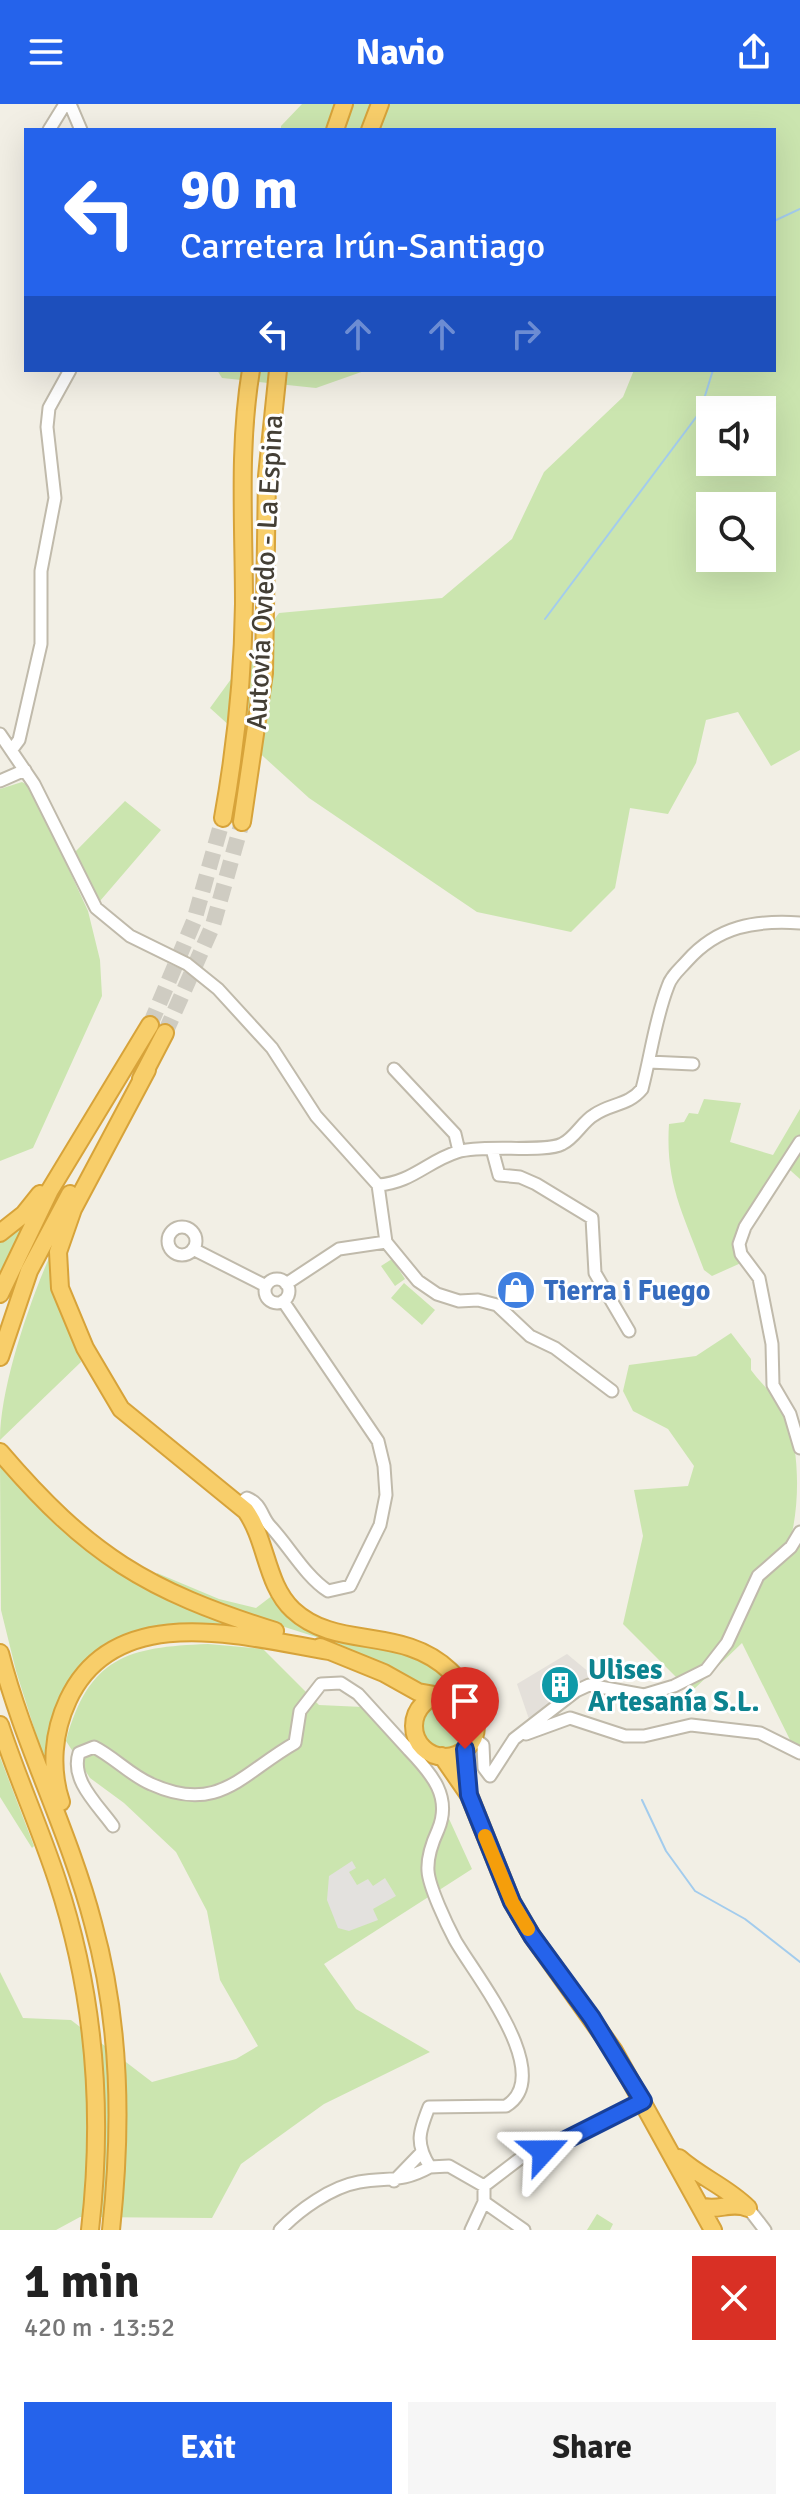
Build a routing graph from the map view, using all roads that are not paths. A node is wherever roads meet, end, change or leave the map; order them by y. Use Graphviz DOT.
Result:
graph roads {
  1 [pos="68,104"];
  2 [pos="344,104"];
  3 [pos="380,104"];
  4 [pos="50,128"];
  5 [pos="80,128"];
  6 [pos="336,128"];
  7 [pos="371,128"];
  8 [pos="69,372"];
  9 [pos="251,372"];
  10 [pos="278,372"];
  11 [pos="0,734"];
  12 [pos="13,748"];
  13 [pos="25,770"];
  14 [pos="0,781"];
  15 [pos="223,818"];
  16 [pos="242,822"];
  17 [pos="800,923"];
  18 [pos="150,1025"];
  19 [pos="165,1033"];
  20 [pos="649,1062"];
  21 [pos="693,1064"];
  22 [pos="394,1069"];
  23 [pos="147,1070"];
  24 [pos="103,1104"];
  25 [pos="800,1142"];
  26 [pos="492,1149"];
  27 [pos="459,1151"];
  28 [pos="378,1185"];
  29 [pos="0,1233"];
  30 [pos="386,1242"];
  31 [pos="193,1249"];
  32 [pos="286,1284"];
  33 [pos="266,1286"];
  34 [pos="0,1294"];
  35 [pos="283,1301"];
  36 [pos="629,1331"];
  37 [pos="0,1357"];
  38 [pos="612,1391"];
  39 [pos="800,1448"];
  40 [pos="0,1452"];
  41 [pos="239,1504"];
  42 [pos="800,1532"];
  43 [pos="329,1651"];
  44 [pos="0,1653"];
  45 [pos="451,1672"];
  46 [pos="395,1681"];
  47 [pos="444,1695"];
  48 [pos="473,1713"];
  49 [pos="417,1715"];
  50 [pos="1,1730"];
  51 [pos="514,1739"];
  52 [pos="470,1744"];
  53 [pos="414,1746"];
  54 [pos="800,1753"];
  55 [pos="442,1756"];
  56 [pos="469,1795"];
  57 [pos="113,1826"];
  58 [pos="94,1923"];
  59 [pos="643,2101"];
  60 [pos="659,2130"];
  61 [pos="421,2153"];
  62 [pos="430,2167"];
  63 [pos="394,2181"];
  64 [pos="484,2186"];
  65 [pos="724,2188"];
  66 [pos="484,2202"];
  67 [pos="698,2204"];
  68 [pos="726,2207"];
  69 [pos="748,2208"];
  70 [pos="90,2230"];
  71 [pos="111,2230"];
  72 [pos="280,2230"];
  73 [pos="471,2230"];
  74 [pos="524,2230"];
  75 [pos="713,2230"];
  76 [pos="721,2230"];
  77 [pos="765,2230"];
  1 -- 4 [label="street"];
  1 -- 5 [label="street"];
  2 -- 6 [label="highway"];
  3 -- 7 [label="highway"];
  8 -- 12 [label="street"];
  9 -- 15 [label="highway, Autovía Oviedo - La Espina"];
  10 -- 16 [label="highway, Autovía Oviedo - La Espina"];
  11 -- 12 [label="street"];
  12 -- 13 [label="street"];
  13 -- 14 [label="street"];
  13 -- 28 [label="street"];
  17 -- 20 [label="street"];
  18 -- 24 [label="highway"];
  19 -- 23 [label="highway"];
  20 -- 21 [label="street"];
  20 -- 26 [label="street"];
  22 -- 27 [label="street"];
  23 -- 37 [label="highway"];
  23 -- 41 [label="highway"];
  24 -- 29 [label="highway"];
  24 -- 34 [label="highway"];
  25 -- 39 [label="street"];
  26 -- 27 [label="street"];
  26 -- 36 [label="street"];
  27 -- 28 [label="street"];
  28 -- 30 [label="street"];
  30 -- 32 [label="street"];
  30 -- 38 [label="street"];
  31 -- 33 [label="street"];
  32 -- 33 [label="street"];
  32 -- 35 [label="street"];
  33 -- 35 [label="street"];
  35 -- 41 [label="street"];
  40 -- 43 [label="highway"];
  41 -- 45 [label="highway"];
  42 -- 51 [label="street"];
  43 -- 46 [label="highway"];
  43 -- 58 [label="highway"];
  44 -- 58 [label="highway"];
  45 -- 47 [label="highway"];
  45 -- 48 [label="highway"];
  46 -- 47 [label="highway"];
  46 -- 49 [label="highway"];
  47 -- 48 [label="highway"];
  47 -- 49 [label="highway"];
  48 -- 52 [label="highway"];
  49 -- 53 [label="highway"];
  50 -- 70 [label="highway"];
  51 -- 52 [label="street"];
  51 -- 54 [label="street"];
  52 -- 55 [label="highway"];
  52 -- 56 [label="highway"];
  53 -- 55 [label="highway"];
  53 -- 57 [label="street"];
  53 -- 61 [label="street"];
  55 -- 56 [label="highway"];
  56 -- 59 [label="highway"];
  58 -- 71 [label="highway"];
  59 -- 60 [label="highway"];
  59 -- 64 [label="street"];
  60 -- 65 [label="highway"];
  60 -- 67 [label="highway"];
  61 -- 62 [label="street"];
  61 -- 63 [label="street"];
  62 -- 63 [label="street"];
  62 -- 64 [label="street"];
  63 -- 72 [label="street"];
  64 -- 66 [label="street"];
  65 -- 67 [label="highway"];
  65 -- 69 [label="highway"];
  66 -- 73 [label="street"];
  66 -- 74 [label="street"];
  67 -- 68 [label="highway"];
  67 -- 75 [label="highway"];
  68 -- 69 [label="highway"];
  68 -- 76 [label="highway"];
  69 -- 77 [label="street"];
}
